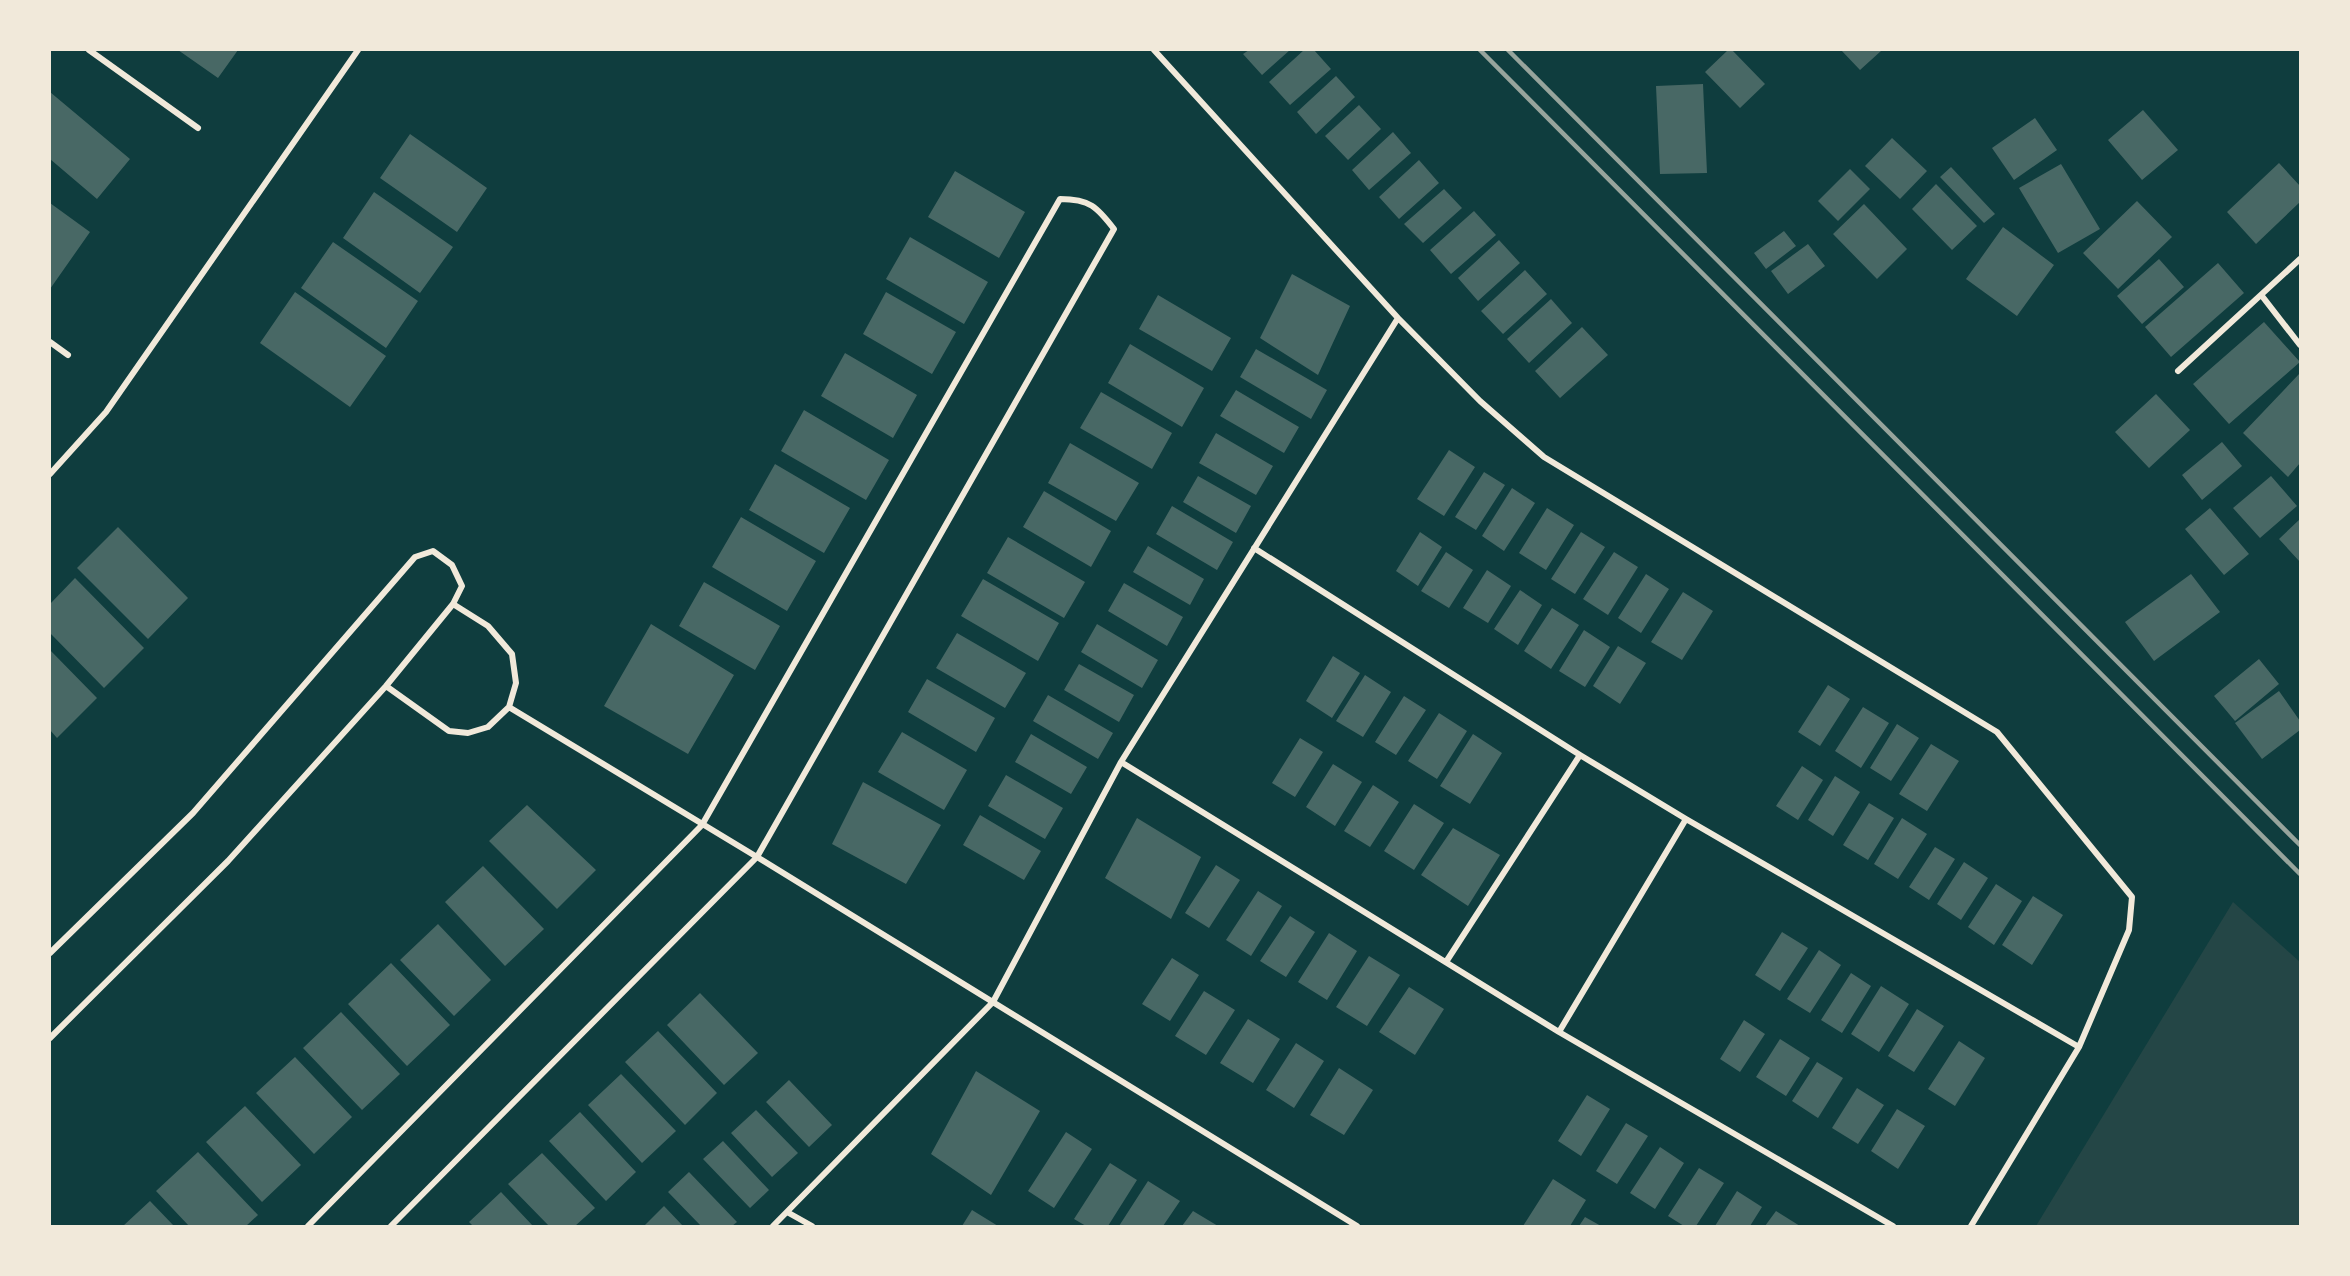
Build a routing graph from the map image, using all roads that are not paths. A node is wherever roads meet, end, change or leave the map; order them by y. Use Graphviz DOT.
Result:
graph roads {
  1 [pos="89,50"];
  2 [pos="358,50"];
  3 [pos="1154,50"];
  4 [pos="198,128"];
  5 [pos="2301,260"];
  6 [pos="2262,296"];
  7 [pos="1398,318"];
  8 [pos="50,342"];
  9 [pos="2301,345"];
  10 [pos="68,355"];
  11 [pos="2178,371"];
  12 [pos="50,474"];
  13 [pos="1254,548"];
  14 [pos="453,604"];
  15 [pos="386,686"];
  16 [pos="509,707"];
  17 [pos="1580,755"];
  18 [pos="1121,762"];
  19 [pos="1686,819"];
  20 [pos="702,825"];
  21 [pos="757,857"];
  22 [pos="50,953"];
  23 [pos="1446,962"];
  24 [pos="993,1002"];
  25 [pos="1559,1032"];
  26 [pos="50,1038"];
  27 [pos="2079,1047"];
  28 [pos="787,1212"];
  29 [pos="308,1227"];
  30 [pos="391,1227"];
  31 [pos="773,1227"];
  32 [pos="812,1227"];
  33 [pos="1357,1227"];
  34 [pos="1893,1227"];
  35 [pos="1971,1227"];
  1 -- 4 [label="street"];
  2 -- 12 [label="street"];
  3 -- 7 [label="street"];
  5 -- 6 [label="street"];
  6 -- 9 [label="street"];
  6 -- 11 [label="street"];
  7 -- 13 [label="street"];
  7 -- 27 [label="street"];
  8 -- 10 [label="street"];
  13 -- 17 [label="street"];
  13 -- 18 [label="street"];
  14 -- 15 [label="street"];
  14 -- 16 [label="street"];
  14 -- 22 [label="street"];
  15 -- 16 [label="street"];
  15 -- 26 [label="street"];
  16 -- 20 [label="street"];
  17 -- 19 [label="street"];
  17 -- 23 [label="street"];
  18 -- 23 [label="street"];
  18 -- 24 [label="street"];
  19 -- 25 [label="street"];
  19 -- 27 [label="street"];
  20 -- 21 [label="street"];
  20 -- 21 [label="street"];
  20 -- 29 [label="street"];
  21 -- 24 [label="street"];
  21 -- 30 [label="street"];
  23 -- 25 [label="street"];
  24 -- 28 [label="street"];
  24 -- 33 [label="street"];
  25 -- 34 [label="street"];
  27 -- 35 [label="street"];
  28 -- 31 [label="street"];
  28 -- 32 [label="street"];
}
